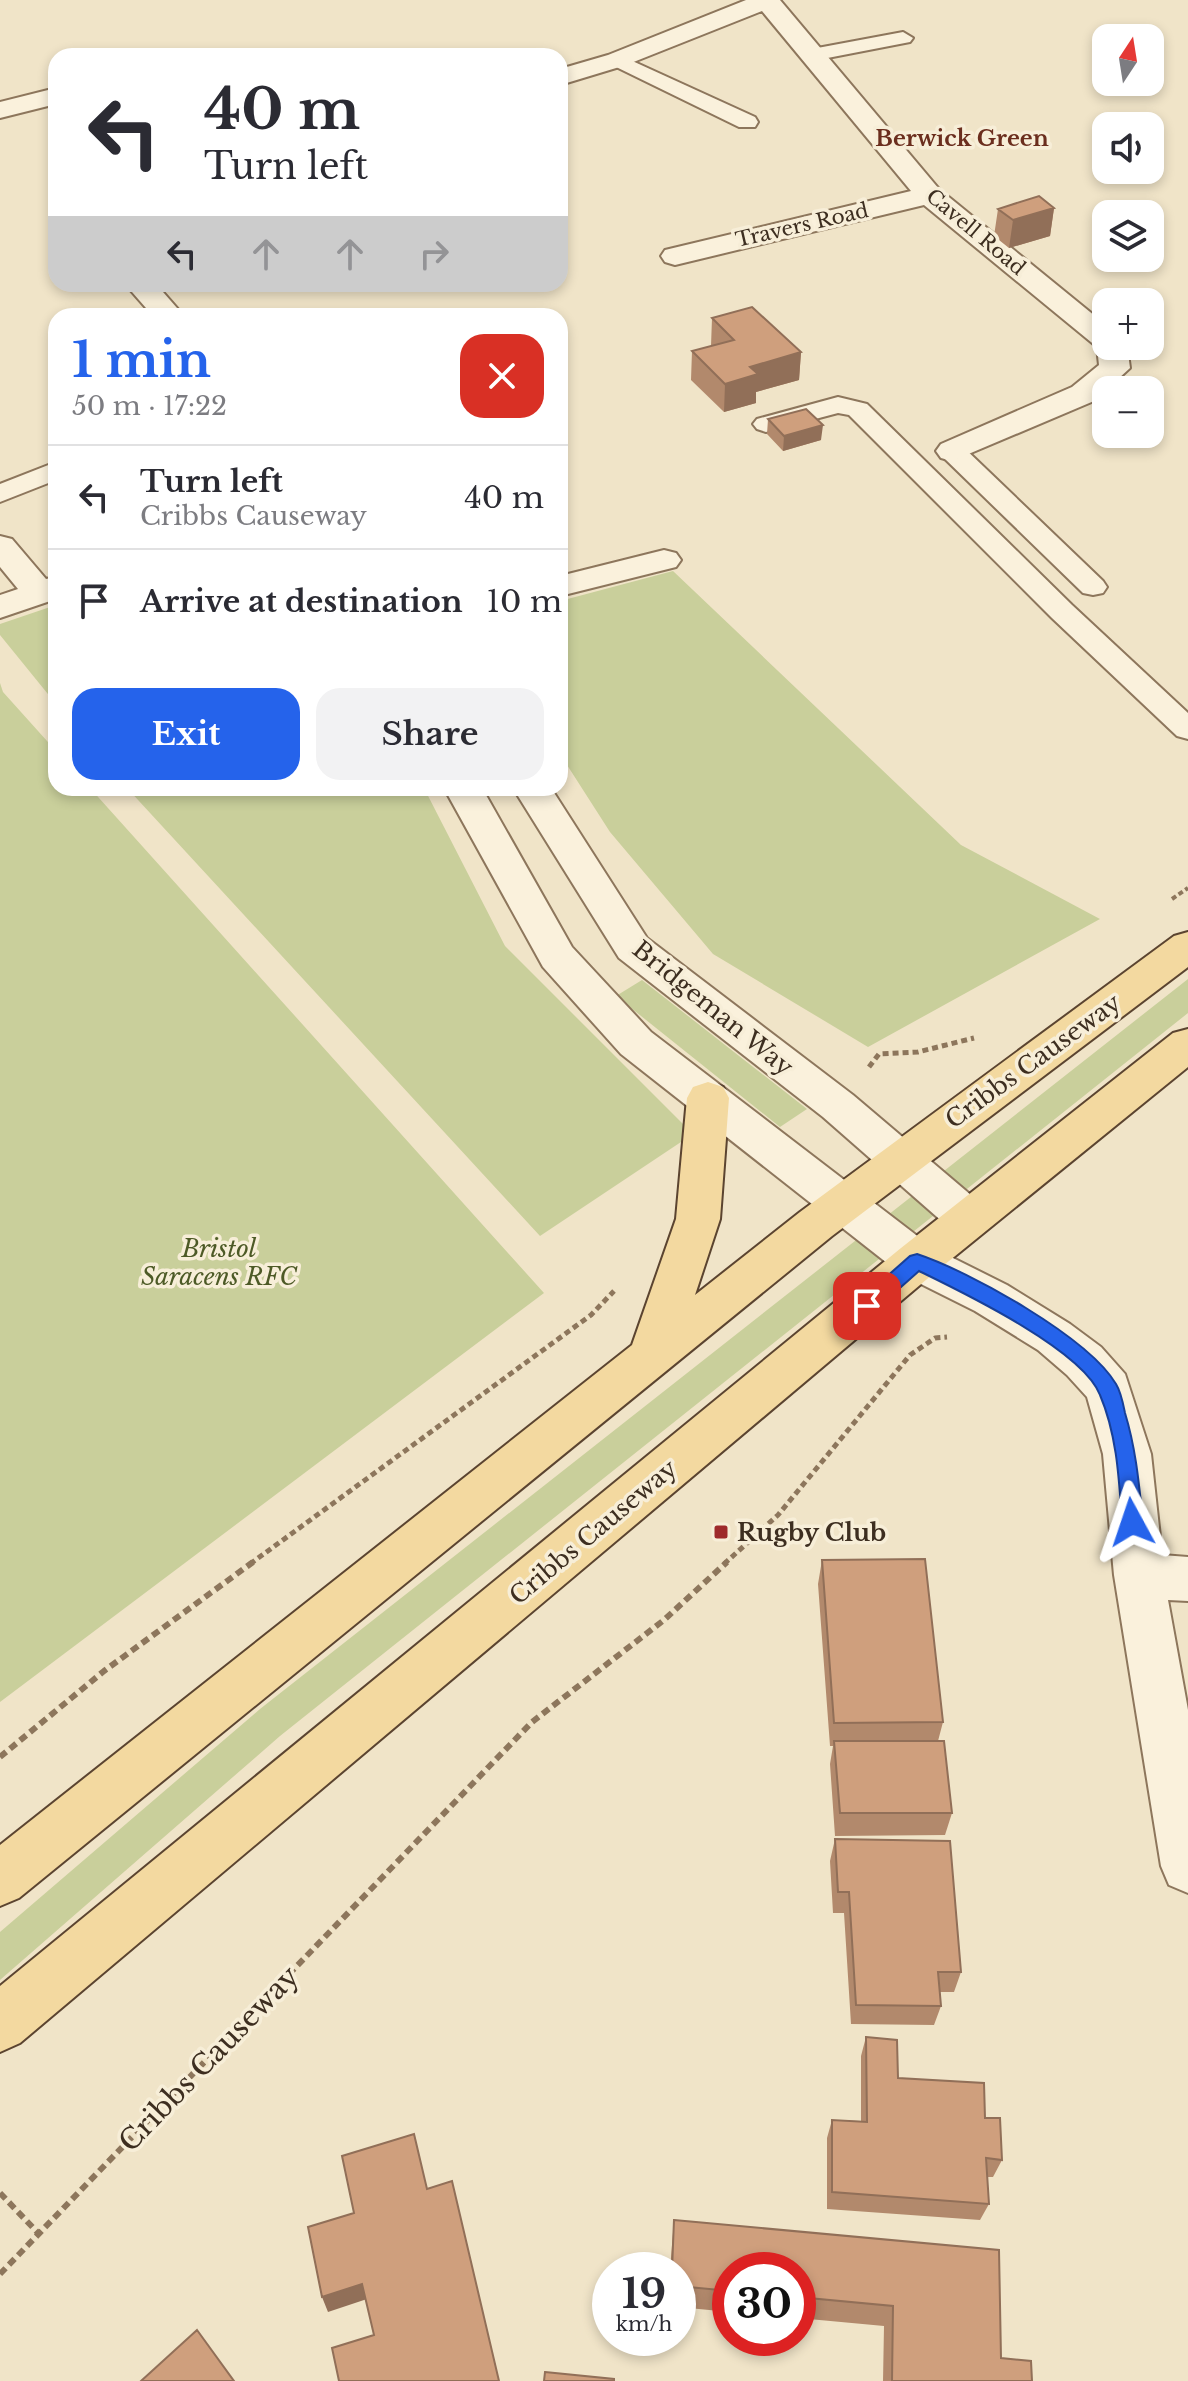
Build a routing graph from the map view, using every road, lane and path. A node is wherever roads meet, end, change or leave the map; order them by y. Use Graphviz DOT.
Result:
graph roads {
  1 [pos="767,0"];
  2 [pos="903,38"];
  3 [pos="812,55"];
  4 [pos="617,60"];
  5 [pos="568,75"];
  6 [pos="48,98"];
  7 [pos="0,110"];
  8 [pos="747,122"];
  9 [pos="929,195"];
  10 [pos="675,256"];
  11 [pos="147,292"];
  12 [pos="162,308"];
  13 [pos="1092,329"];
  14 [pos="1114,360"];
  15 [pos="766,424"];
  16 [pos="952,451"];
  17 [pos="48,473"];
  18 [pos="0,494"];
  19 [pos="0,546"];
  20 [pos="664,560"];
  21 [pos="568,584"];
  22 [pos="1093,587"];
  23 [pos="48,590"];
  24 [pos="0,607"];
  25 [pos="1188,729"];
  26 [pos="467,796"];
  27 [pos="537,796"];
  28 [pos="1188,888"];
  29 [pos="1163,906"];
  30 [pos="1188,946"];
  31 [pos="984,1034"];
  32 [pos="1188,1044"];
  33 [pos="708,1098"];
  34 [pos="838,1106"];
  35 [pos="902,1158"];
  36 [pos="844,1204"];
  37 [pos="969,1219"];
  38 [pos="917,1261"];
  39 [pos="617,1287"];
  40 [pos="991,1298"];
  41 [pos="652,1354"];
  42 [pos="1164,1577"];
  43 [pos="0,1757"];
  44 [pos="1188,1866"];
  45 [pos="0,1879"];
  46 [pos="0,2023"];
  47 [pos="0,2193"];
  48 [pos="40,2235"];
  49 [pos="0,2274"];
  1 -- 3 [label="street, Cavell Road"];
  1 -- 4 [label="street"];
  2 -- 3 [label="lane"];
  3 -- 9 [label="street, Cavell Road"];
  4 -- 5 [label="street"];
  4 -- 8 [label="lane"];
  6 -- 7 [label="street"];
  9 -- 10 [label="street, Travers Road"];
  9 -- 13 [label="street, Cavell Road"];
  11 -- 12 [label="street"];
  14 -- 16 [label="street"];
  15 -- 25 [label="lane"];
  16 -- 22 [label="lane"];
  17 -- 18 [label="lane"];
  19 -- 23 [label="street"];
  20 -- 21 [label="street"];
  23 -- 24 [label="street"];
  26 -- 33 [label="street"];
  27 -- 34 [label="street, Bridgeman Way"];
  28 -- 29 [label="path"];
  30 -- 35 [label="main road, Cribbs Causeway"];
  31 -- 34 [label="path"];
  32 -- 37 [label="main road, Cribbs Causeway"];
  33 -- 36 [label="street"];
  33 -- 41 [label="main road"];
  34 -- 35 [label="street, Bridgeman Way"];
  35 -- 36 [label="main road, Cribbs Causeway"];
  35 -- 37 [label="street, Bridgeman Way"];
  36 -- 38 [label="street"];
  36 -- 41 [label="main road, Cribbs Causeway"];
  37 -- 38 [label="main road, Cribbs Causeway"];
  38 -- 40 [label="street"];
  38 -- 46 [label="main road, Cribbs Causeway"];
  39 -- 43 [label="path"];
  40 -- 42 [label="street"];
  40 -- 48 [label="path, Cribbs Causeway"];
  41 -- 45 [label="main road, Cribbs Causeway"];
  42 -- 44 [label="street"];
  47 -- 48 [label="path"];
  48 -- 49 [label="path, Cribbs Causeway"];
}
